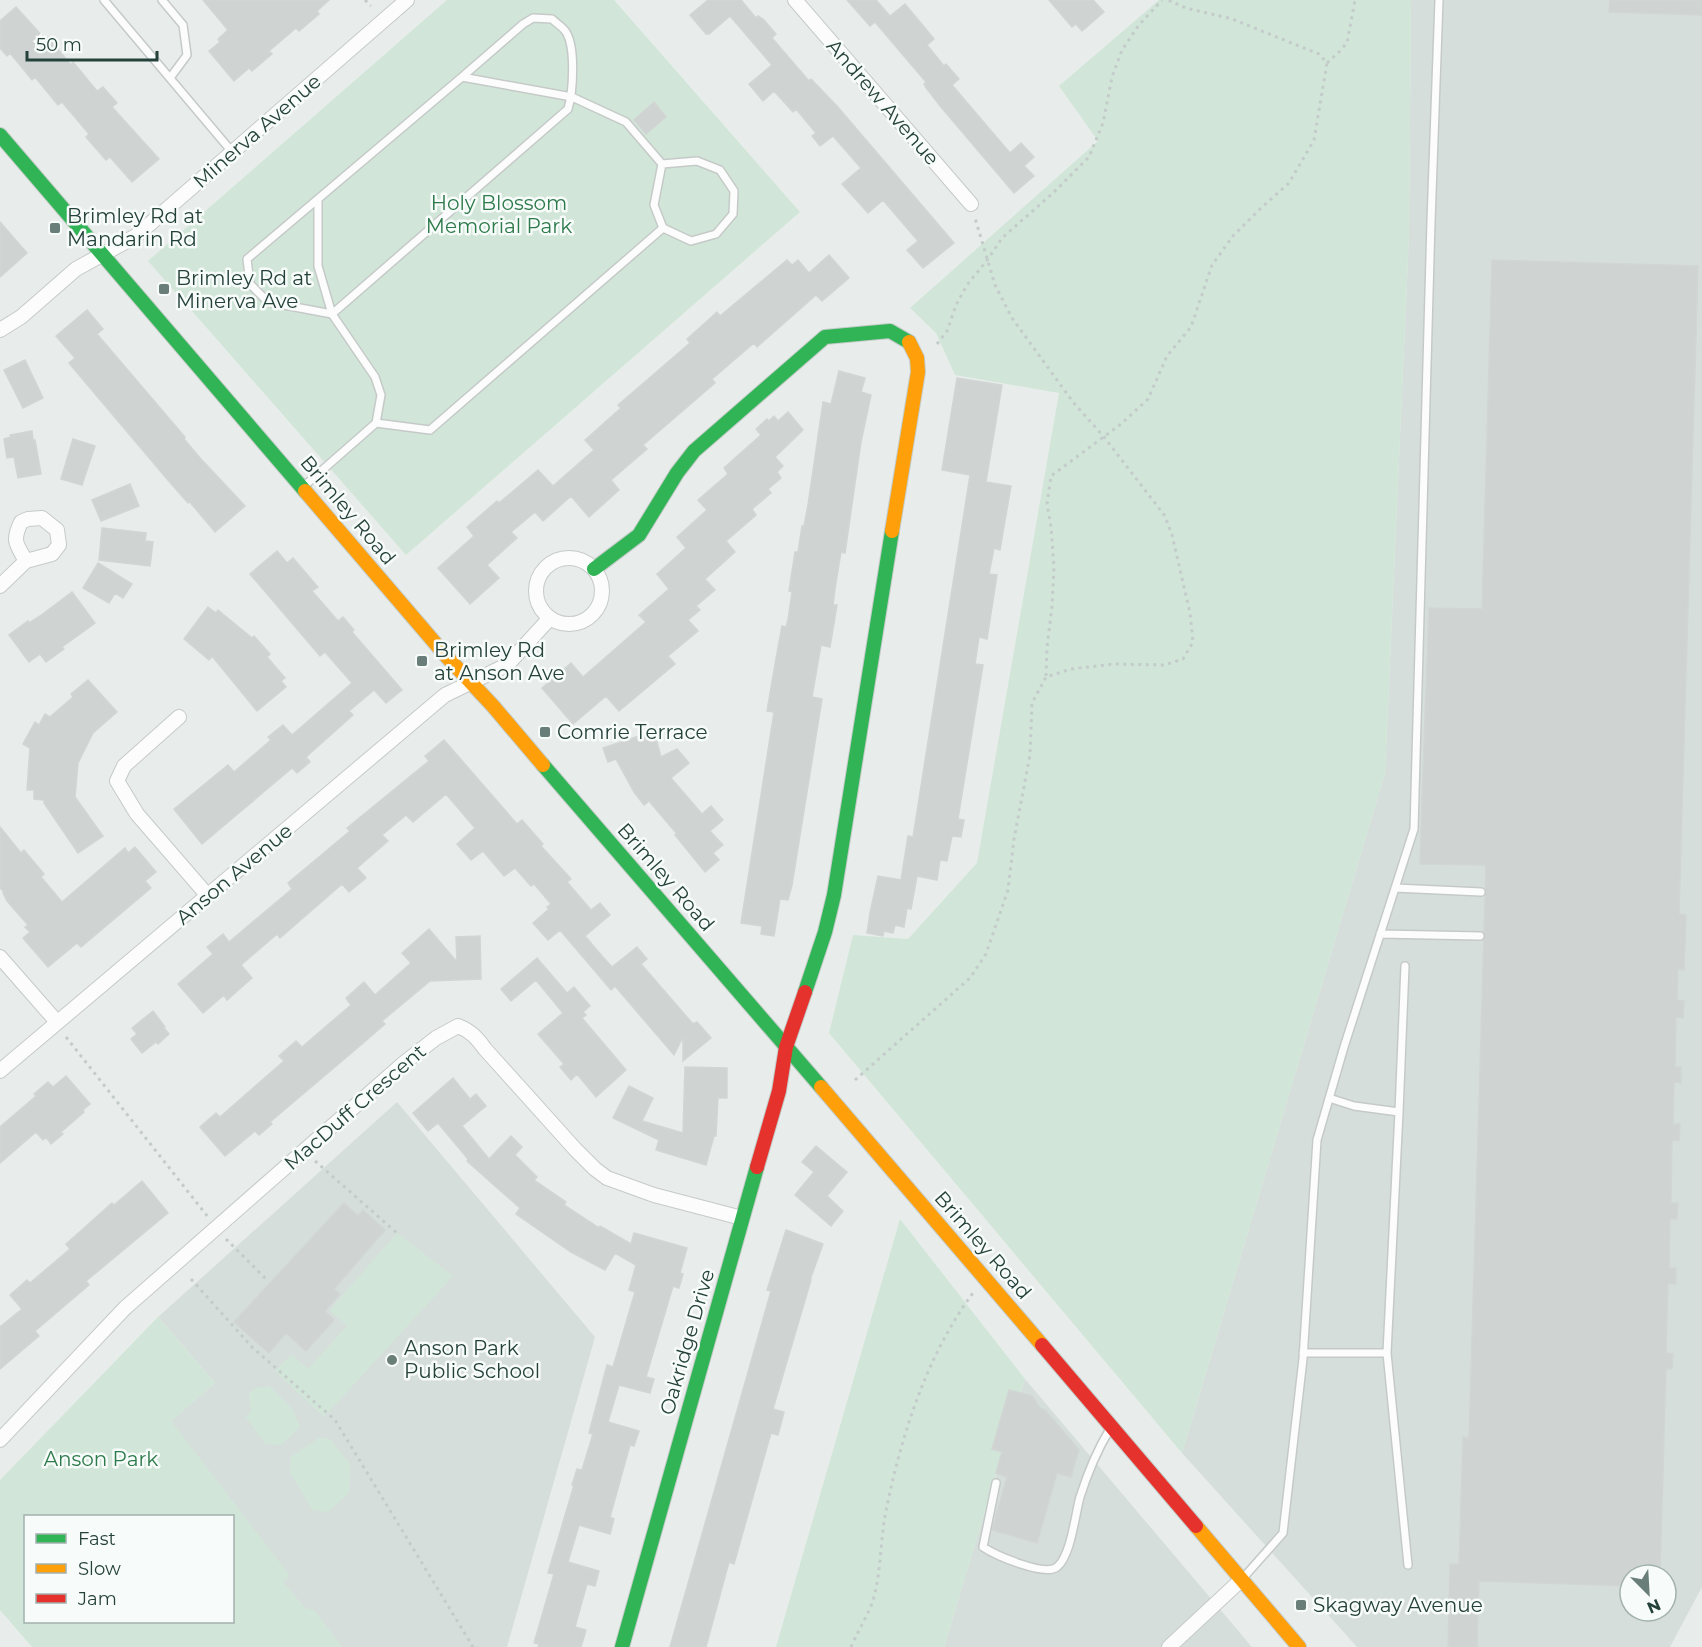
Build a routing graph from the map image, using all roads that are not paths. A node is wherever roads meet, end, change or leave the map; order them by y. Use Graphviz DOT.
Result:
graph roads {
  1 [pos="104,0"];
  2 [pos="162,0"];
  3 [pos="407,0"];
  4 [pos="795,0"];
  5 [pos="1439,0"];
  6 [pos="462,77"];
  7 [pos="170,78"];
  8 [pos="572,97"];
  9 [pos="0,135"];
  10 [pos="233,153"];
  11 [pos="662,164"];
  12 [pos="318,200"];
  13 [pos="971,204"];
  14 [pos="663,228"];
  15 [pos="103,254"];
  16 [pos="332,314"];
  17 [pos="0,330"];
  18 [pos="376,423"];
  19 [pos="303,487"];
  20 [pos="26,561"];
  21 [pos="594,569"];
  22 [pos="0,586"];
  23 [pos="550,618"];
  24 [pos="472,683"];
  25 [pos="179,717"];
  26 [pos="1395,888"];
  27 [pos="1481,892"];
  28 [pos="208,896"];
  29 [pos="1380,934"];
  30 [pos="1480,936"];
  31 [pos="0,957"];
  32 [pos="1406,966"];
  33 [pos="57,1022"];
  34 [pos="786,1047"];
  35 [pos="0,1071"];
  36 [pos="1329,1098"];
  37 [pos="1399,1112"];
  38 [pos="742,1218"];
  39 [pos="1303,1353"];
  40 [pos="1387,1353"];
  41 [pos="1112,1426"];
  42 [pos="0,1440"];
  43 [pos="996,1483"];
  44 [pos="1408,1565"];
  45 [pos="1241,1580"];
  46 [pos="622,1647"];
  47 [pos="1169,1647"];
  48 [pos="1299,1647"];
  1 -- 7 [label="lane"];
  2 -- 7 [label="lane"];
  3 -- 10 [label="street, Minerva Avenue"];
  4 -- 13 [label="street, Andrew Avenue"];
  5 -- 26 [label="lane"];
  6 -- 8 [label="lane"];
  6 -- 8 [label="lane"];
  6 -- 12 [label="lane"];
  7 -- 10 [label="lane"];
  8 -- 11 [label="lane"];
  8 -- 16 [label="lane"];
  9 -- 15 [label="main road, Brimley Road"];
  10 -- 15 [label="street, Minerva Avenue"];
  11 -- 14 [label="lane"];
  11 -- 14 [label="lane"];
  12 -- 16 [label="lane"];
  12 -- 16 [label="lane"];
  14 -- 18 [label="lane"];
  15 -- 17 [label="street, Minerva Avenue"];
  15 -- 19 [label="main road, Brimley Road"];
  16 -- 18 [label="lane"];
  18 -- 19 [label="lane"];
  19 -- 24 [label="main road, Brimley Road"];
  20 -- 22 [label="street"];
  21 -- 23 [label="street"];
  21 -- 23 [label="street"];
  21 -- 34 [label="main road"];
  23 -- 24 [label="street"];
  24 -- 28 [label="street, Anson Avenue"];
  24 -- 34 [label="main road, Brimley Road"];
  25 -- 28 [label="street"];
  26 -- 27 [label="lane"];
  26 -- 29 [label="lane"];
  28 -- 33 [label="street, Anson Avenue"];
  29 -- 30 [label="lane"];
  29 -- 36 [label="lane"];
  31 -- 33 [label="street"];
  32 -- 37 [label="lane"];
  33 -- 35 [label="street, Anson Avenue"];
  34 -- 38 [label="main road, Oakridge Drive"];
  34 -- 41 [label="main road, Brimley Road"];
  36 -- 37 [label="lane"];
  36 -- 39 [label="lane"];
  37 -- 40 [label="lane"];
  38 -- 42 [label="street, MacDuff Crescent"];
  38 -- 46 [label="main road, Oakridge Drive"];
  39 -- 40 [label="lane"];
  39 -- 45 [label="lane"];
  40 -- 44 [label="lane"];
  41 -- 43 [label="lane"];
  41 -- 45 [label="main road, Brimley Road"];
  45 -- 47 [label="street"];
  45 -- 48 [label="main road, Brimley Road"];
}
